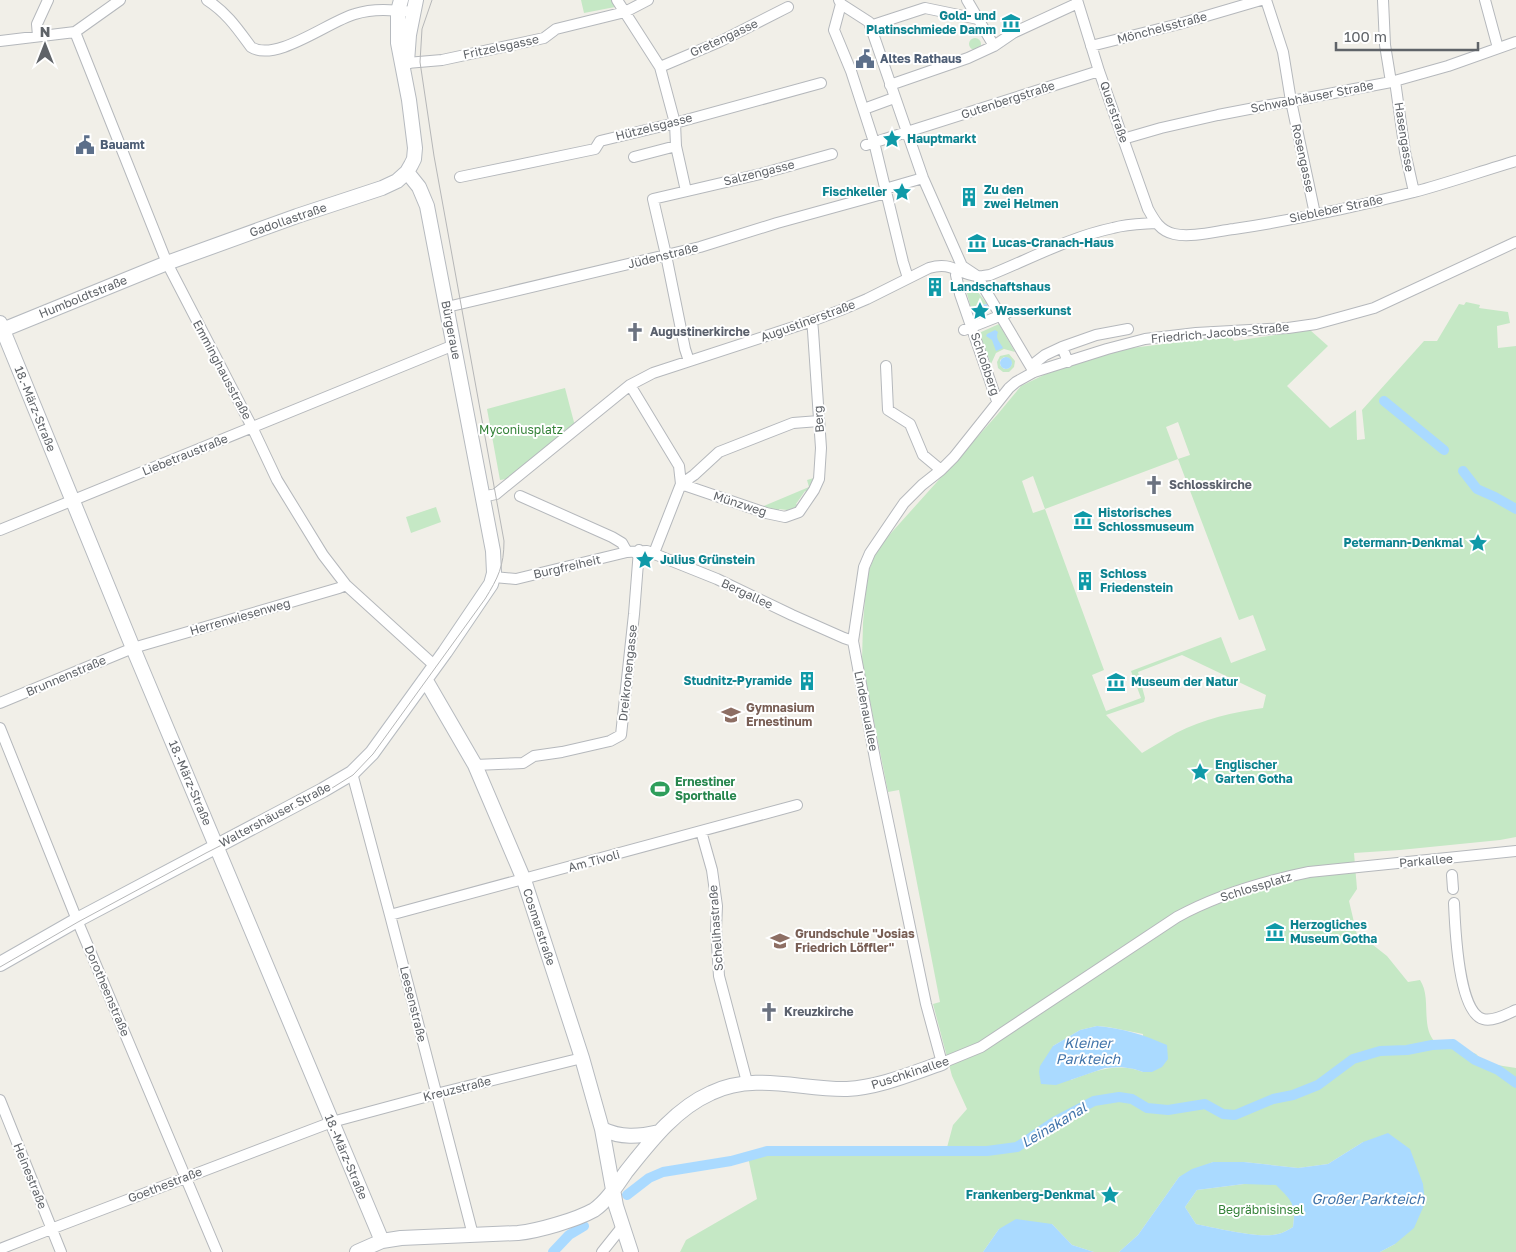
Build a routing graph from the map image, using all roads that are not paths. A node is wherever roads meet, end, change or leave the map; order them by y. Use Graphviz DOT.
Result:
graph roads {
  1 [pos="48,0"];
  2 [pos="120,0"];
  3 [pos="207,0"];
  4 [pos="617,0"];
  5 [pos="648,0"];
  6 [pos="967,0"];
  7 [pos="1261,0"];
  8 [pos="1266,0"];
  9 [pos="1383,0"];
  10 [pos="1485,0"];
  11 [pos="1077,1"];
  12 [pos="840,2"];
  13 [pos="399,5"];
  14 [pos="415,6"];
  15 [pos="788,7"];
  16 [pos="626,12"];
  17 [pos="978,20"];
  18 [pos="873,25"];
  19 [pos="75,32"];
  20 [pos="38,36"];
  21 [pos="0,41"];
  22 [pos="1516,42"];
  23 [pos="994,46"];
  24 [pos="1091,46"];
  25 [pos="1498,48"];
  26 [pos="660,67"];
  27 [pos="406,68"];
  28 [pos="1099,71"];
  29 [pos="1393,81"];
  30 [pos="821,83"];
  31 [pos="894,83"];
  32 [pos="894,98"];
  33 [pos="1291,101"];
  34 [pos="864,109"];
  35 [pos="675,123"];
  36 [pos="911,131"];
  37 [pos="1123,139"];
  38 [pos="870,144"];
  39 [pos="676,146"];
  40 [pos="832,154"];
  41 [pos="634,157"];
  42 [pos="1516,161"];
  43 [pos="407,172"];
  44 [pos="460,177"];
  45 [pos="922,178"];
  46 [pos="686,191"];
  47 [pos="882,192"];
  48 [pos="1414,192"];
  49 [pos="1315,214"];
  50 [pos="1155,223"];
  51 [pos="1516,242"];
  52 [pos="666,255"];
  53 [pos="938,260"];
  54 [pos="167,263"];
  55 [pos="925,264"];
  56 [pos="955,270"];
  57 [pos="908,278"];
  58 [pos="981,279"];
  59 [pos="447,307"];
  60 [pos="1003,314"];
  61 [pos="809,322"];
  62 [pos="1,328"];
  63 [pos="968,329"];
  64 [pos="1128,329"];
  65 [pos="454,345"];
  66 [pos="1062,347"];
  67 [pos="688,361"];
  68 [pos="1068,362"];
  69 [pos="886,366"];
  70 [pos="1034,372"];
  71 [pos="630,385"];
  72 [pos="997,401"];
  73 [pos="819,421"];
  74 [pos="252,427"];
  75 [pos="941,470"];
  76 [pos="681,484"];
  77 [pos="520,496"];
  78 [pos="482,497"];
  79 [pos="72,502"];
  80 [pos="799,512"];
  81 [pos="0,530"];
  82 [pos="640,550"];
  83 [pos="627,552"];
  84 [pos="654,553"];
  85 [pos="494,577"];
  86 [pos="346,584"];
  87 [pos="853,641"];
  88 [pos="133,648"];
  89 [pos="435,666"];
  90 [pos="424,681"];
  91 [pos="0,703"];
  92 [pos="0,728"];
  93 [pos="475,765"];
  94 [pos="352,773"];
  95 [pos="797,805"];
  96 [pos="701,831"];
  97 [pos="216,846"];
  98 [pos="1516,851"];
  99 [pos="1335,869"];
  100 [pos="1452,875"];
  101 [pos="524,880"];
  102 [pos="1453,889"];
  103 [pos="1454,903"];
  104 [pos="390,915"];
  105 [pos="1180,916"];
  106 [pos="77,920"];
  107 [pos="0,964"];
  108 [pos="1516,1010"];
  109 [pos="582,1058"];
  110 [pos="942,1063"];
  111 [pos="747,1082"];
  112 [pos="436,1094"];
  113 [pos="0,1100"];
  114 [pos="332,1122"];
  115 [pos="602,1129"];
  116 [pos="658,1132"];
  117 [pos="186,1177"];
  118 [pos="612,1190"];
  119 [pos="622,1227"];
  120 [pos="51,1229"];
  121 [pos="473,1235"];
  122 [pos="382,1241"];
  123 [pos="0,1250"];
  124 [pos="61,1252"];
  125 [pos="218,1252"];
  126 [pos="357,1252"];
  127 [pos="602,1252"];
  128 [pos="631,1252"];
  1 -- 20 [label="street"];
  2 -- 19 [label="street"];
  3 -- 13 [label="street"];
  4 -- 16 [label="street"];
  5 -- 16 [label="street, Fritzelsgasse"];
  6 -- 17 [label="street"];
  7 -- 24 [label="street, Mönchelsstraße"];
  8 -- 33 [label="street, Rosengasse"];
  9 -- 29 [label="street, Hasengasse"];
  10 -- 25 [label="street"];
  11 -- 23 [label="street"];
  11 -- 24 [label="street, Querstraße"];
  12 -- 18 [label="street"];
  12 -- 34 [label="street"];
  13 -- 14 [label="street"];
  13 -- 27 [label="street"];
  14 -- 27 [label="street"];
  15 -- 26 [label="street, Gretengasse"];
  16 -- 26 [label="street"];
  16 -- 27 [label="street, Fritzelsgasse"];
  17 -- 18 [label="street"];
  17 -- 23 [label="street"];
  18 -- 31 [label="street"];
  19 -- 20 [label="street"];
  19 -- 54 [label="street, Emminghausstraße"];
  20 -- 21 [label="street"];
  22 -- 25 [label="street, Schwabhäuser Straße"];
  23 -- 31 [label="street"];
  24 -- 28 [label="street, Querstraße"];
  25 -- 29 [label="street, Schwabhäuser Straße"];
  26 -- 35 [label="street"];
  27 -- 43 [label="street"];
  28 -- 36 [label="street, Gutenbergstraße"];
  28 -- 37 [label="street, Querstraße"];
  29 -- 33 [label="street, Schwabhäuser Straße"];
  29 -- 48 [label="street, Hasengasse"];
  30 -- 35 [label="street, Hützelsgasse"];
  31 -- 32 [label="street"];
  32 -- 34 [label="street"];
  32 -- 36 [label="street"];
  33 -- 37 [label="street, Schwabhäuser Straße"];
  33 -- 49 [label="street, Rosengasse"];
  34 -- 38 [label="street"];
  35 -- 39 [label="street"];
  35 -- 44 [label="street, Hützelsgasse"];
  36 -- 38 [label="street"];
  36 -- 45 [label="street"];
  37 -- 50 [label="street, Querstraße"];
  38 -- 47 [label="street"];
  39 -- 41 [label="street"];
  39 -- 46 [label="street"];
  40 -- 46 [label="street, Salzengasse"];
  42 -- 48 [label="street, Siebleber Straße"];
  43 -- 54 [label="street, Gadollastraße"];
  43 -- 59 [label="street, Bürgeraue"];
  45 -- 47 [label="street"];
  45 -- 56 [label="street"];
  46 -- 52 [label="street, Salzengasse"];
  47 -- 52 [label="street, Jüdenstraße"];
  47 -- 57 [label="street"];
  48 -- 49 [label="street, Siebleber Straße"];
  49 -- 50 [label="street, Siebleber Straße"];
  50 -- 58 [label="street"];
  51 -- 68 [label="street, Friedrich-Jacobs-Straße"];
  52 -- 59 [label="street, Jüdenstraße"];
  52 -- 67 [label="street"];
  53 -- 55 [label="street"];
  54 -- 62 [label="street, Humboldtstraße"];
  54 -- 74 [label="street, Emminghausstraße"];
  55 -- 56 [label="street, Augustinerstraße"];
  55 -- 57 [label="street, Augustinerstraße"];
  56 -- 58 [label="street"];
  56 -- 63 [label="street, Schloßberg"];
  57 -- 61 [label="street, Augustinerstraße"];
  58 -- 60 [label="street"];
  59 -- 65 [label="street, Bürgeraue"];
  60 -- 63 [label="street, Schloßberg"];
  60 -- 70 [label="street"];
  61 -- 67 [label="street, Augustinerstraße"];
  61 -- 73 [label="street, Berg"];
  62 -- 79 [label="street, 18.-März-Straße"];
  63 -- 72 [label="street, Schloßberg"];
  64 -- 66 [label="street, Friedrich-Jacobs-Straße"];
  65 -- 74 [label="street, Liebetraustraße"];
  65 -- 78 [label="street, Bürgeraue"];
  66 -- 68 [label="street"];
  66 -- 70 [label="street, Friedrich-Jacobs-Straße"];
  67 -- 71 [label="street, Augustinerstraße"];
  68 -- 70 [label="street, Friedrich-Jacobs-Straße"];
  69 -- 75 [label="street"];
  70 -- 72 [label="street, Friedrich-Jacobs-Straße"];
  71 -- 76 [label="street"];
  71 -- 78 [label="street"];
  72 -- 75 [label="street, Lindenauallee"];
  73 -- 76 [label="street"];
  73 -- 80 [label="street, Berg"];
  74 -- 79 [label="street, Liebetraustraße"];
  74 -- 86 [label="street, Emminghausstraße"];
  75 -- 87 [label="street, Lindenauallee"];
  76 -- 80 [label="street, Münzweg"];
  76 -- 84 [label="street"];
  77 -- 83 [label="street"];
  78 -- 85 [label="street, Bürgeraue"];
  79 -- 81 [label="street, Liebetraustraße"];
  79 -- 88 [label="street, 18.-März-Straße"];
  82 -- 83 [label="street, Burgfreiheit"];
  82 -- 84 [label="street, Bergallee"];
  82 -- 93 [label="street, Dreikronengasse"];
  83 -- 85 [label="street, Burgfreiheit"];
  84 -- 87 [label="street, Bergallee"];
  85 -- 89 [label="street, Waltershäuser Straße"];
  86 -- 88 [label="street, Herrenwiesenweg"];
  86 -- 89 [label="street, Emminghausstraße"];
  87 -- 110 [label="street, Lindenauallee"];
  88 -- 91 [label="street, Brunnenstraße"];
  88 -- 97 [label="street, 18.-März-Straße"];
  89 -- 90 [label="street, Waltershäuser Straße"];
  90 -- 93 [label="street, Cosmarstraße"];
  90 -- 94 [label="street, Waltershäuser Straße"];
  92 -- 106 [label="street, Dorotheenstraße"];
  93 -- 101 [label="street, Cosmarstraße"];
  94 -- 97 [label="street, Waltershäuser Straße"];
  94 -- 104 [label="street, Leesenstraße"];
  95 -- 96 [label="street, Am Tivoli"];
  96 -- 101 [label="street, Am Tivoli"];
  96 -- 111 [label="street, Schelihastraße"];
  97 -- 106 [label="street, Waltershäuser Straße"];
  97 -- 114 [label="street, 18.-März-Straße"];
  98 -- 99 [label="street, Parkallee"];
  99 -- 105 [label="street, Schlossplatz"];
  100 -- 102 [label="street"];
  101 -- 104 [label="street, Am Tivoli"];
  101 -- 109 [label="street, Cosmarstraße"];
  103 -- 108 [label="street"];
  104 -- 112 [label="street, Leesenstraße"];
  105 -- 110 [label="street, Puschkinallee"];
  106 -- 107 [label="street, Waltershäuser Straße"];
  106 -- 117 [label="street, Dorotheenstraße"];
  109 -- 112 [label="street, Kreuzstraße"];
  109 -- 115 [label="street, Cosmarstraße"];
  110 -- 111 [label="street, Puschkinallee"];
  111 -- 116 [label="street, Puschkinallee"];
  112 -- 114 [label="street, Kreuzstraße"];
  112 -- 121 [label="street, Leesenstraße"];
  113 -- 120 [label="street, Heinestraße"];
  114 -- 117 [label="street, Goethestraße"];
  114 -- 122 [label="street, 18.-März-Straße"];
  115 -- 116 [label="street"];
  115 -- 118 [label="street, Cosmarstraße"];
  116 -- 118 [label="street, Puschkinallee"];
  117 -- 120 [label="street, Goethestraße"];
  117 -- 125 [label="street, Dorotheenstraße"];
  118 -- 119 [label="street, Cosmarstraße"];
  118 -- 121 [label="street, Puschkinallee"];
  119 -- 127 [label="street"];
  119 -- 128 [label="street, Cosmarstraße"];
  120 -- 123 [label="street, Goethestraße"];
  120 -- 124 [label="street, Heinestraße"];
  121 -- 122 [label="street, Puschkinallee"];
  122 -- 126 [label="street, Puschkinallee"];
}
